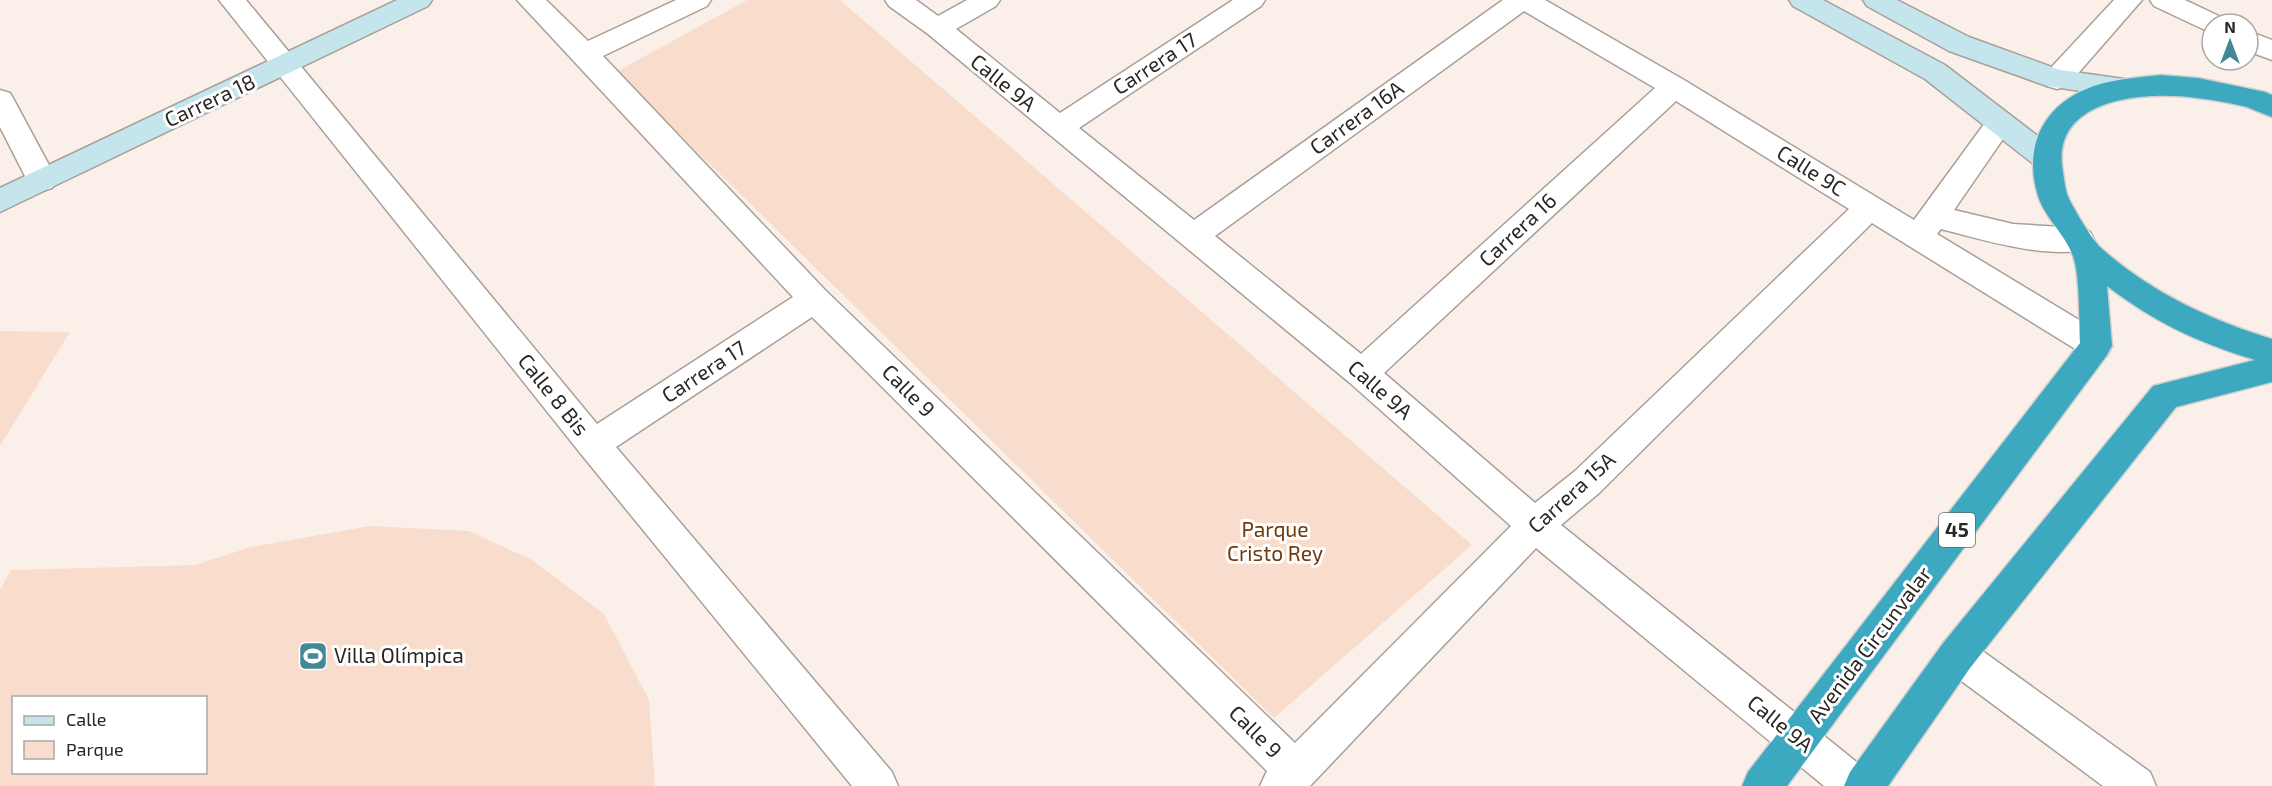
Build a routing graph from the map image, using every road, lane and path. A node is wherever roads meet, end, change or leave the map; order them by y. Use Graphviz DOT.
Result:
graph roads {
  1 [pos="232,0"];
  2 [pos="418,0"];
  3 [pos="531,0"];
  4 [pos="698,0"];
  5 [pos="898,0"];
  6 [pos="987,0"];
  7 [pos="1252,0"];
  8 [pos="1523,0"];
  9 [pos="1802,0"];
  10 [pos="1876,0"];
  11 [pos="2129,0"];
  12 [pos="2163,0"];
  13 [pos="2200,17"];
  14 [pos="937,28"];
  15 [pos="1959,44"];
  16 [pos="585,54"];
  17 [pos="284,66"];
  18 [pos="1935,72"];
  19 [pos="2057,79"];
  20 [pos="1674,87"];
  21 [pos="2128,88"];
  22 [pos="0,100"];
  23 [pos="2266,100"];
  24 [pos="2000,123"];
  25 [pos="1058,128"];
  26 [pos="2046,158"];
  27 [pos="42,180"];
  28 [pos="0,201"];
  29 [pos="1870,207"];
  30 [pos="1926,226"];
  31 [pos="1193,236"];
  32 [pos="2083,247"];
  33 [pos="814,299"];
  34 [pos="2096,346"];
  35 [pos="2272,352"];
  36 [pos="2272,369"];
  37 [pos="1362,373"];
  38 [pos="593,444"];
  39 [pos="1535,525"];
  40 [pos="1957,655"];
  41 [pos="1798,739"];
  42 [pos="1288,779"];
  43 [pos="878,786"];
  44 [pos="1762,786"];
  45 [pos="1856,786"];
  46 [pos="1864,786"];
  47 [pos="2136,786"];
  1 -- 17 [label="street, Calle 8 Bis"];
  2 -- 17 [label="main road, Carrera 18"];
  3 -- 16 [label="street, Calle 9"];
  4 -- 16 [label="street"];
  5 -- 14 [label="street, Calle 9A"];
  6 -- 14 [label="street"];
  7 -- 25 [label="street, Carrera 17"];
  8 -- 20 [label="street, Calle 9C"];
  8 -- 31 [label="street, Carrera 16A"];
  9 -- 18 [label="main road"];
  10 -- 15 [label="main road"];
  11 -- 19 [label="street"];
  12 -- 13 [label="street"];
  14 -- 25 [label="street, Calle 9A"];
  15 -- 18 [label="main road"];
  15 -- 19 [label="main road"];
  16 -- 33 [label="street, Calle 9"];
  17 -- 27 [label="main road, Carrera 18"];
  17 -- 38 [label="street, Calle 8 Bis"];
  18 -- 24 [label="main road"];
  19 -- 21 [label="main road"];
  20 -- 29 [label="street, Calle 9C"];
  20 -- 37 [label="street, Carrera 16"];
  21 -- 23 [label="highway"];
  21 -- 26 [label="highway"];
  22 -- 27 [label="street"];
  24 -- 26 [label="main road"];
  24 -- 30 [label="street"];
  25 -- 31 [label="street, Calle 9A"];
  26 -- 32 [label="highway"];
  27 -- 28 [label="main road, Carrera 18"];
  29 -- 30 [label="street, Calle 9C"];
  29 -- 39 [label="street, Carrera 15A"];
  30 -- 32 [label="street"];
  30 -- 34 [label="street, Calle 9C"];
  31 -- 37 [label="street, Calle 9A"];
  32 -- 34 [label="highway"];
  32 -- 35 [label="highway"];
  33 -- 38 [label="street, Carrera 17"];
  33 -- 42 [label="street, Calle 9"];
  34 -- 41 [label="highway, Avenida Circunvalar / 45"];
  36 -- 40 [label="highway"];
  37 -- 39 [label="street, Calle 9A"];
  38 -- 43 [label="street, Calle 8 Bis"];
  39 -- 41 [label="street, Calle 9A"];
  39 -- 42 [label="street, Carrera 15A"];
  40 -- 46 [label="highway"];
  40 -- 47 [label="street"];
  41 -- 44 [label="highway, Avenida Circunvalar / 45"];
  41 -- 45 [label="street, Calle 9A"];
}
